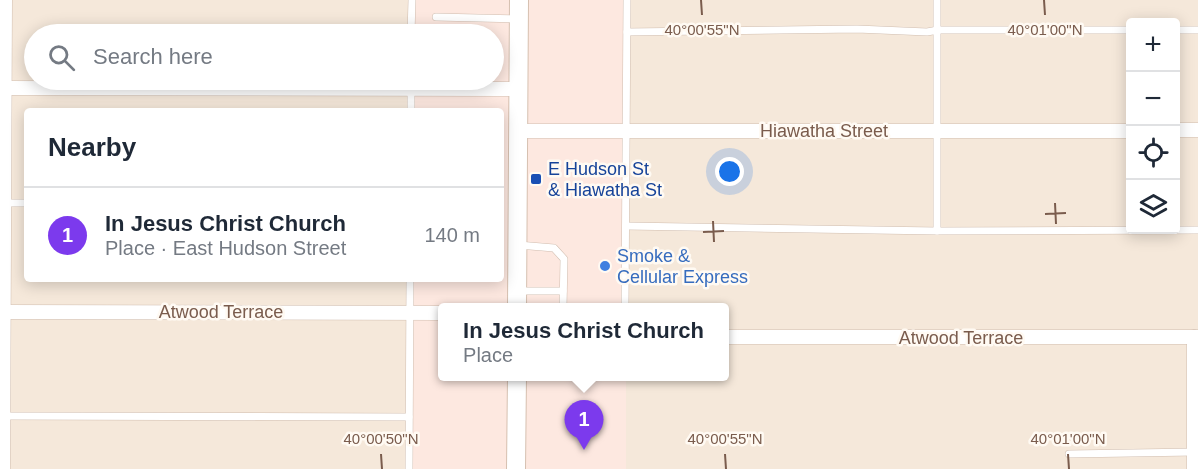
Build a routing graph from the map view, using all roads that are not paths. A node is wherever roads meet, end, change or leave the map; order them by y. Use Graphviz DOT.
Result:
graph roads {
  1 [pos="5,0"];
  2 [pos="412,0"];
  3 [pos="519,0"];
  4 [pos="627,0"];
  5 [pos="937,0"];
  6 [pos="436,17"];
  7 [pos="519,19"];
  8 [pos="411,24"];
  9 [pos="938,30"];
  10 [pos="1126,30"];
  11 [pos="1180,30"];
  12 [pos="1198,30"];
  13 [pos="627,32"];
  14 [pos="2,88"];
  15 [pos="24,88"];
  16 [pos="504,88"];
  17 [pos="518,89"];
  18 [pos="411,90"];
  19 [pos="411,108"];
  20 [pos="1126,130"];
  21 [pos="1180,130"];
  22 [pos="1198,130"];
  23 [pos="518,131"];
  24 [pos="627,131"];
  25 [pos="936,131"];
  26 [pos="2,203"];
  27 [pos="24,203"];
  28 [pos="626,226"];
  29 [pos="1198,230"];
  30 [pos="937,231"];
  31 [pos="517,245"];
  32 [pos="410,282"];
  33 [pos="563,291"];
  34 [pos="517,299"];
  35 [pos="563,303"];
  36 [pos="625,303"];
  37 [pos="2,312"];
  38 [pos="410,313"];
  39 [pos="438,313"];
  40 [pos="729,337"];
  41 [pos="1196,337"];
  42 [pos="517,381"];
  43 [pos="1,416"];
  44 [pos="409,417"];
  45 [pos="1196,452"];
  46 [pos="1069,454"];
  47 [pos="3,469"];
  48 [pos="409,469"];
  49 [pos="516,469"];
  50 [pos="1194,469"];
  1 -- 14 [label="street"];
  2 -- 8 [label="lane"];
  3 -- 7 [label="main road"];
  4 -- 13 [label="lane"];
  5 -- 9 [label="lane"];
  6 -- 7 [label="lane"];
  7 -- 17 [label="main road"];
  9 -- 10 [label="lane"];
  9 -- 13 [label="lane"];
  9 -- 25 [label="lane"];
  11 -- 12 [label="lane"];
  13 -- 24 [label="lane"];
  14 -- 15 [label="street"];
  14 -- 26 [label="street"];
  16 -- 17 [label="street"];
  17 -- 23 [label="main road"];
  18 -- 19 [label="lane"];
  20 -- 25 [label="street, Hiawatha Street"];
  21 -- 22 [label="street"];
  23 -- 24 [label="street, Hiawatha Street"];
  23 -- 31 [label="main road"];
  24 -- 25 [label="street, Hiawatha Street"];
  24 -- 28 [label="lane"];
  25 -- 30 [label="lane"];
  26 -- 27 [label="lane"];
  26 -- 37 [label="street"];
  28 -- 30 [label="lane"];
  28 -- 36 [label="lane"];
  29 -- 30 [label="lane"];
  31 -- 33 [label="lane"];
  31 -- 34 [label="main road"];
  32 -- 38 [label="lane"];
  33 -- 34 [label="lane"];
  33 -- 35 [label="lane"];
  37 -- 38 [label="street, Atwood Terrace"];
  37 -- 43 [label="street"];
  38 -- 39 [label="street, Atwood Terrace"];
  38 -- 44 [label="lane"];
  40 -- 41 [label="street, Atwood Terrace"];
  41 -- 45 [label="street"];
  42 -- 49 [label="main road"];
  43 -- 44 [label="lane"];
  43 -- 47 [label="street"];
  44 -- 48 [label="lane"];
  45 -- 46 [label="lane"];
  45 -- 50 [label="street"];
}
